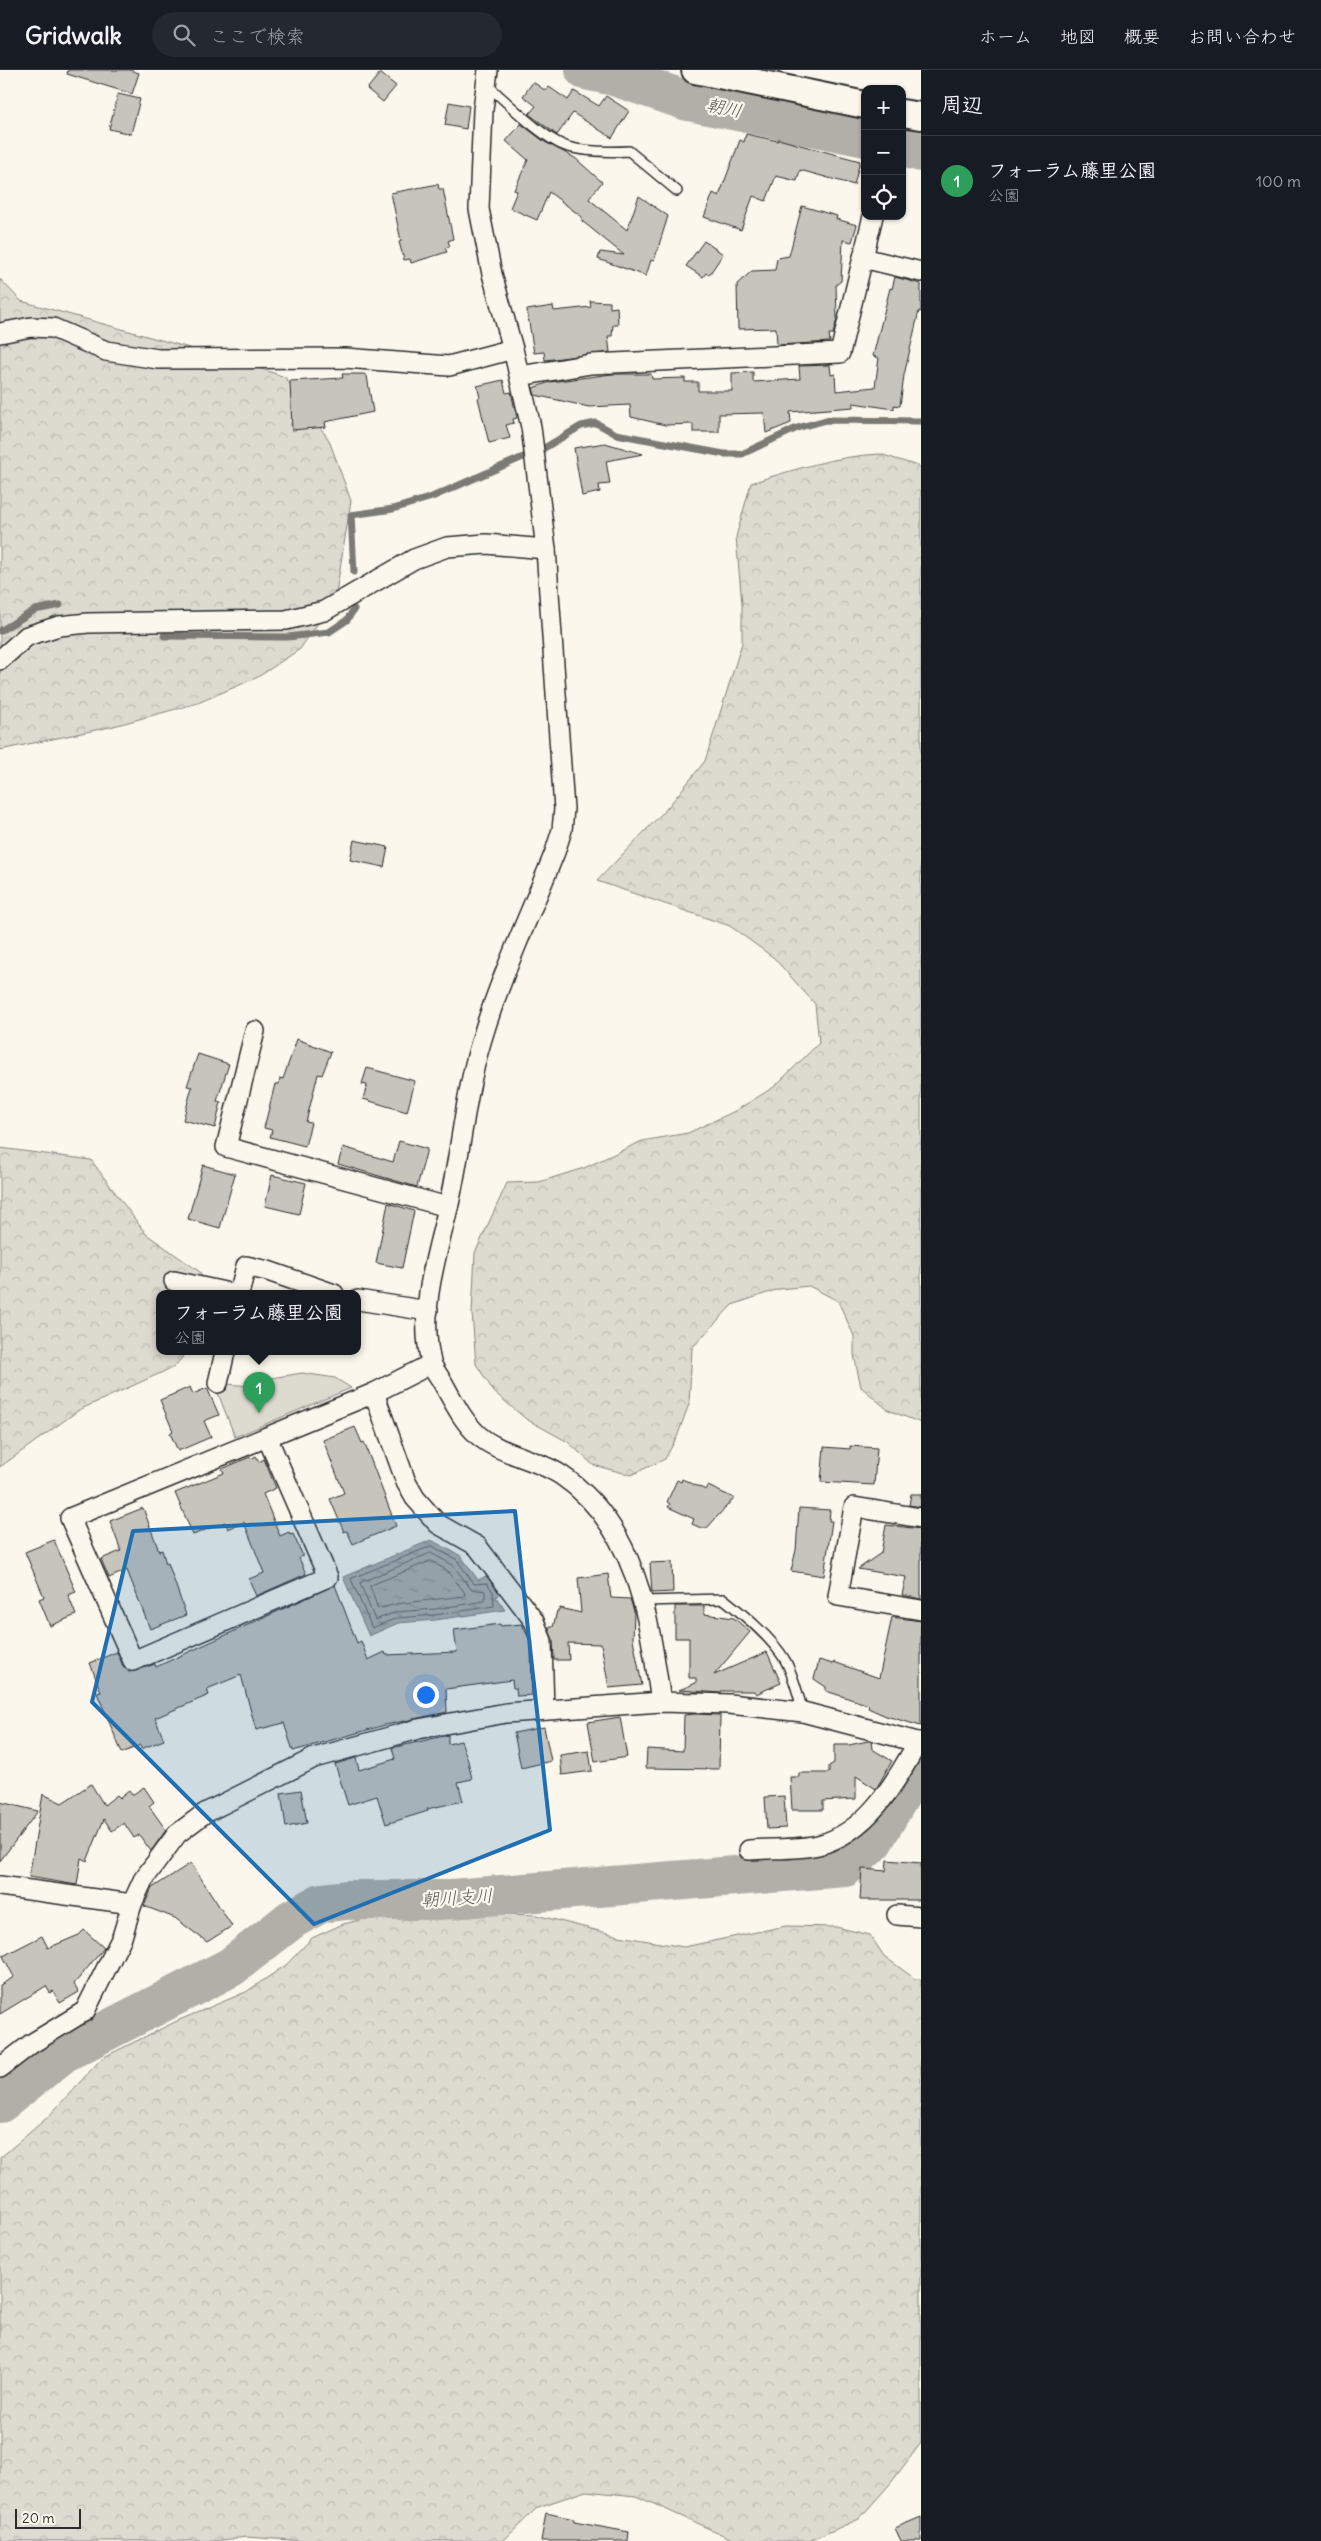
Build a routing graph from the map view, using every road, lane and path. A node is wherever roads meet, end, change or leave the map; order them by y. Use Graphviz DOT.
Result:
graph roads {
  1 [pos="695,70"];
  2 [pos="487,75"];
  3 [pos="861,104"];
  4 [pos="906,113"];
  5 [pos="921,116"];
  6 [pos="677,191"];
  7 [pos="872,220"];
  8 [pos="863,258"];
  9 [pos="921,272"];
  10 [pos="0,333"];
  11 [pos="513,348"];
  12 [pos="520,376"];
  13 [pos="546,549"];
  14 [pos="0,660"];
  15 [pos="255,1031"];
  16 [pos="448,1207"];
  17 [pos="174,1281"];
  18 [pos="216,1290"];
  19 [pos="240,1290"];
  20 [pos="323,1290"];
  21 [pos="361,1300"];
  22 [pos="428,1311"];
  23 [pos="224,1355"];
  24 [pos="431,1364"];
  25 [pos="218,1383"];
  26 [pos="374,1393"];
  27 [pos="267,1437"];
  28 [pos="921,1518"];
  29 [pos="643,1601"];
  30 [pos="921,1610"];
  31 [pos="661,1702"];
  32 [pos="544,1710"];
  33 [pos="803,1712"];
  34 [pos="919,1743"];
  35 [pos="749,1850"];
  36 [pos="0,1886"];
  37 [pos="132,1904"];
  38 [pos="897,1916"];
  39 [pos="921,1917"];
  40 [pos="0,2068"];
  1 -- 3 [label="street"];
  2 -- 6 [label="lane"];
  2 -- 11 [label="street"];
  4 -- 5 [label="street"];
  7 -- 8 [label="street"];
  8 -- 9 [label="street"];
  8 -- 12 [label="street"];
  10 -- 11 [label="street"];
  11 -- 12 [label="street"];
  12 -- 13 [label="street"];
  13 -- 14 [label="street"];
  13 -- 16 [label="street"];
  15 -- 16 [label="street"];
  16 -- 22 [label="street"];
  17 -- 18 [label="street"];
  19 -- 20 [label="street"];
  21 -- 22 [label="street"];
  22 -- 24 [label="street"];
  23 -- 25 [label="street"];
  24 -- 26 [label="street"];
  24 -- 29 [label="street"];
  26 -- 27 [label="street"];
  26 -- 32 [label="street"];
  27 -- 27 [label="street"];
  28 -- 30 [label="street"];
  29 -- 31 [label="street"];
  29 -- 33 [label="lane"];
  31 -- 32 [label="street"];
  31 -- 33 [label="street"];
  32 -- 37 [label="street"];
  33 -- 34 [label="street"];
  34 -- 35 [label="street"];
  36 -- 37 [label="street"];
  37 -- 40 [label="street"];
  38 -- 39 [label="street"];
}
